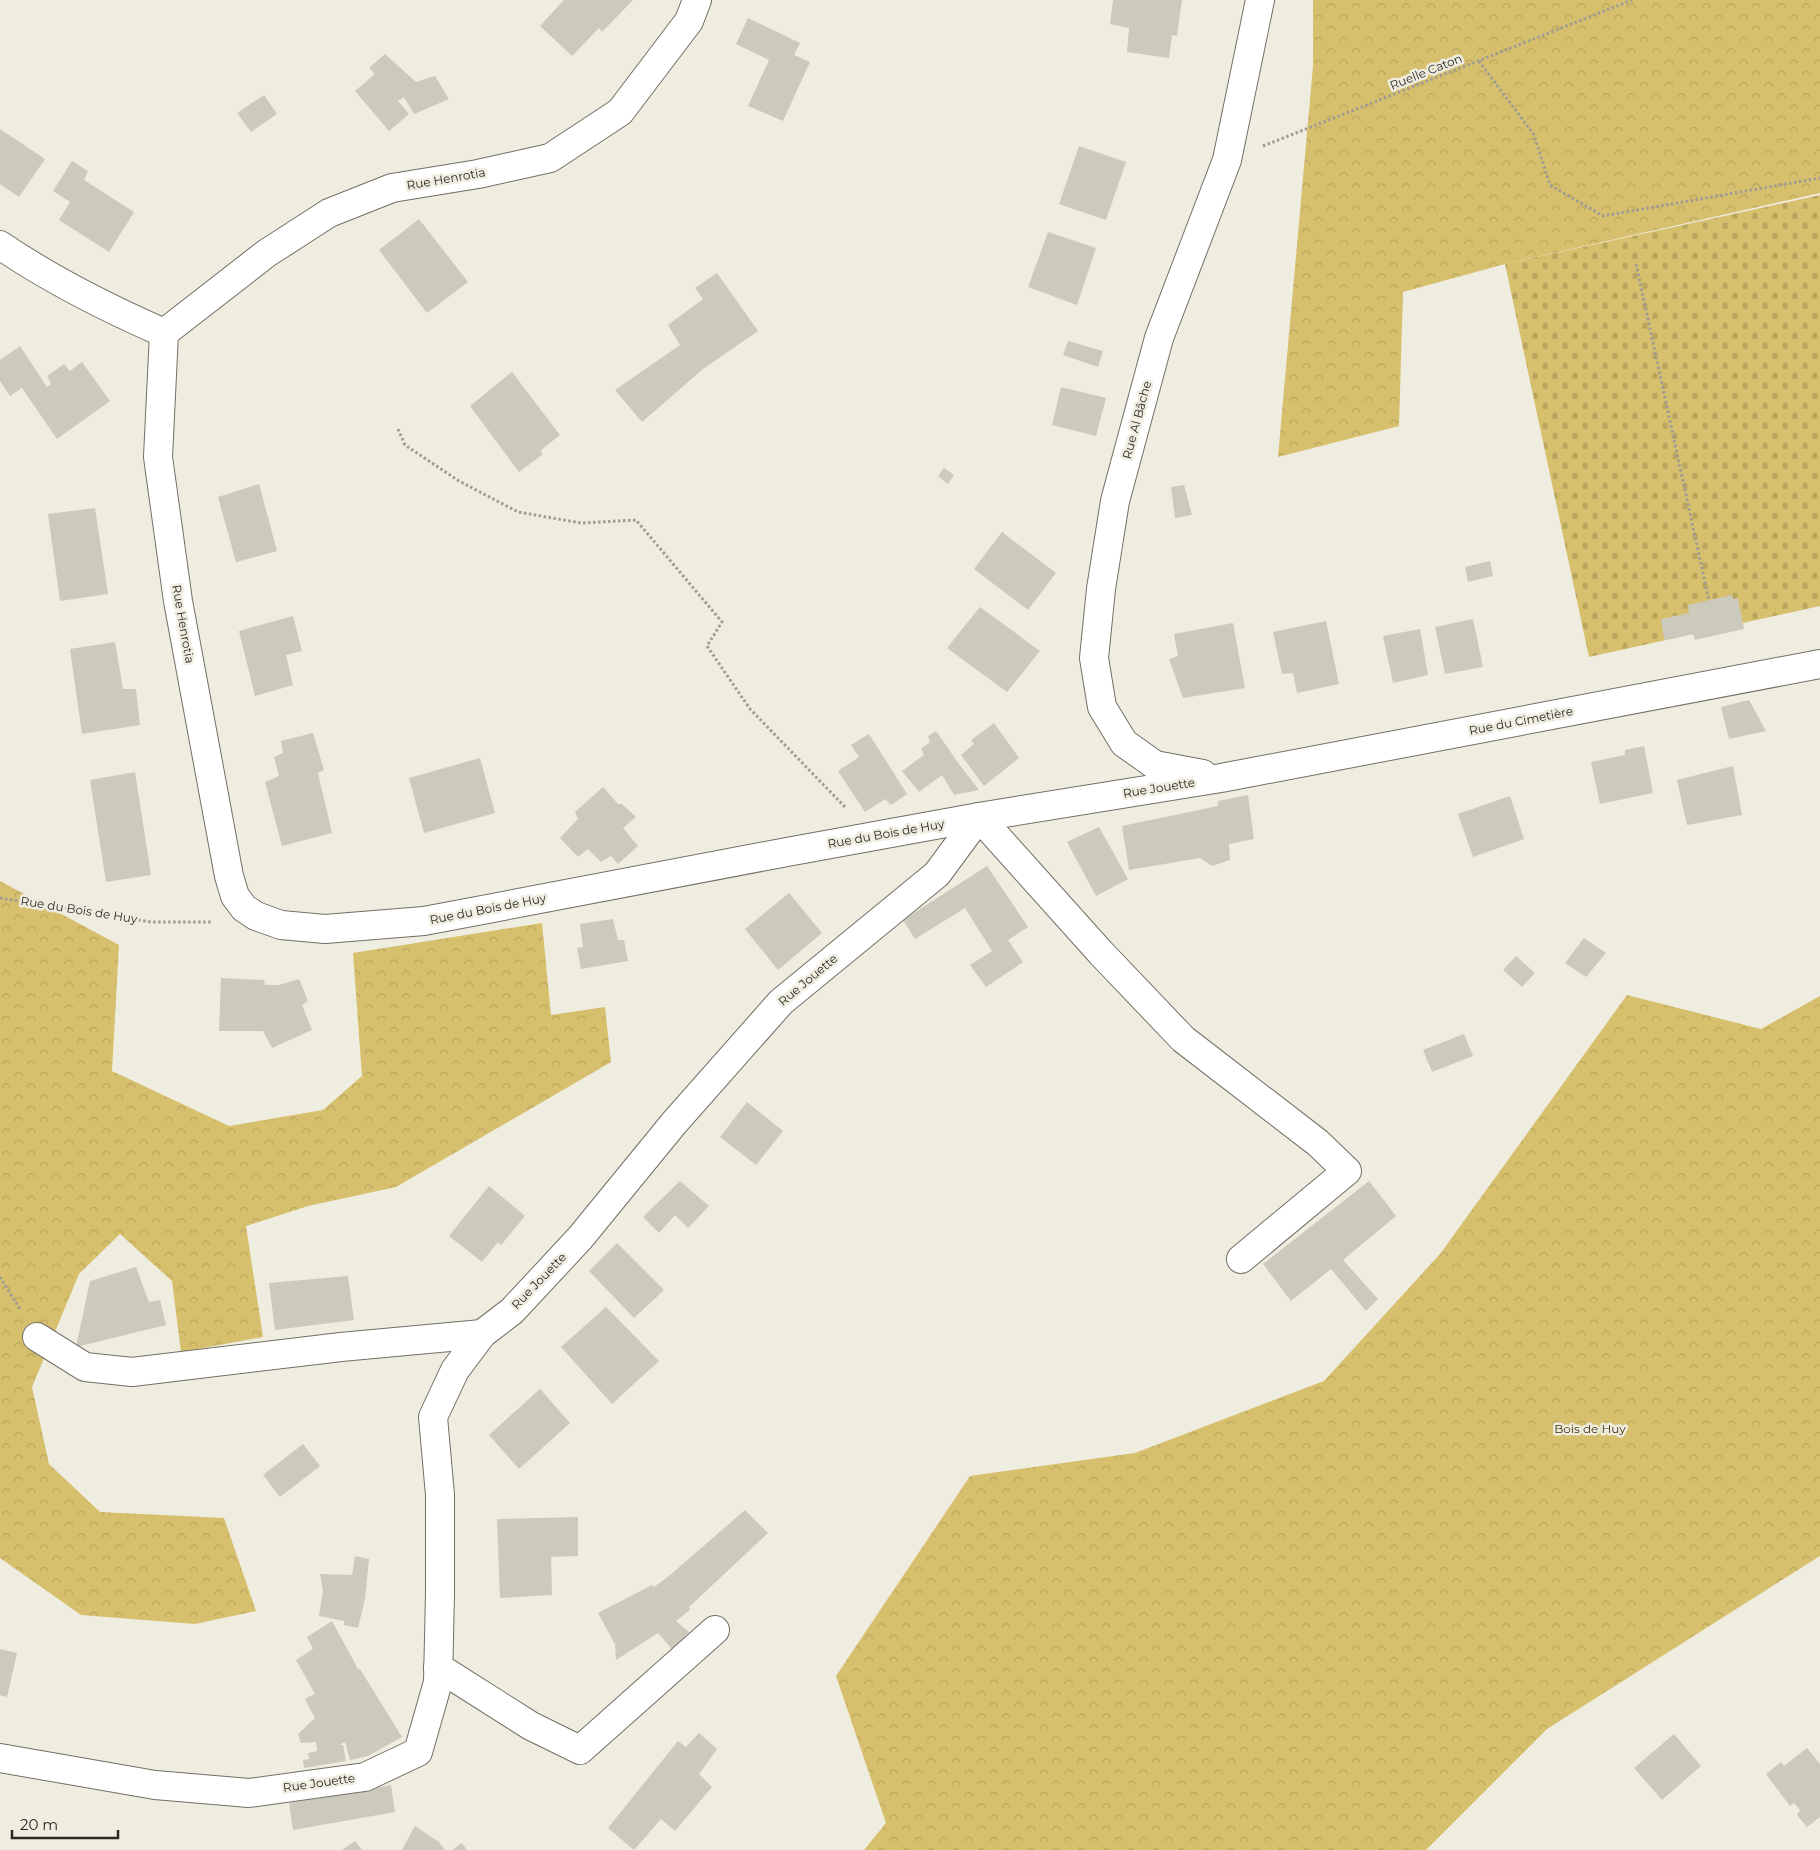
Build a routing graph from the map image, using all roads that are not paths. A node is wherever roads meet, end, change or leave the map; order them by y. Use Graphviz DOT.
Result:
graph roads {
  1 [pos="697,0"];
  2 [pos="1260,0"];
  3 [pos="0,245"];
  4 [pos="164,333"];
  5 [pos="1820,664"];
  6 [pos="1221,778"];
  7 [pos="979,817"];
  8 [pos="244,908"];
  9 [pos="1241,1259"];
  10 [pos="482,1334"];
  11 [pos="37,1337"];
  12 [pos="715,1630"];
  13 [pos="438,1667"];
  14 [pos="0,1758"];
  1 -- 4 [label="street, Rue Henrotia"];
  2 -- 6 [label="street, Rue Al Bâche"];
  3 -- 4 [label="street"];
  4 -- 8 [label="street, Rue Henrotia"];
  5 -- 6 [label="street, Rue du Cimetière"];
  6 -- 7 [label="street, Rue Jouette"];
  7 -- 8 [label="street, Rue du Bois de Huy"];
  7 -- 9 [label="street"];
  7 -- 10 [label="street, Rue Jouette"];
  10 -- 11 [label="street"];
  10 -- 13 [label="street, Rue Jouette"];
  12 -- 13 [label="street"];
  13 -- 14 [label="street, Rue Jouette"];
}
